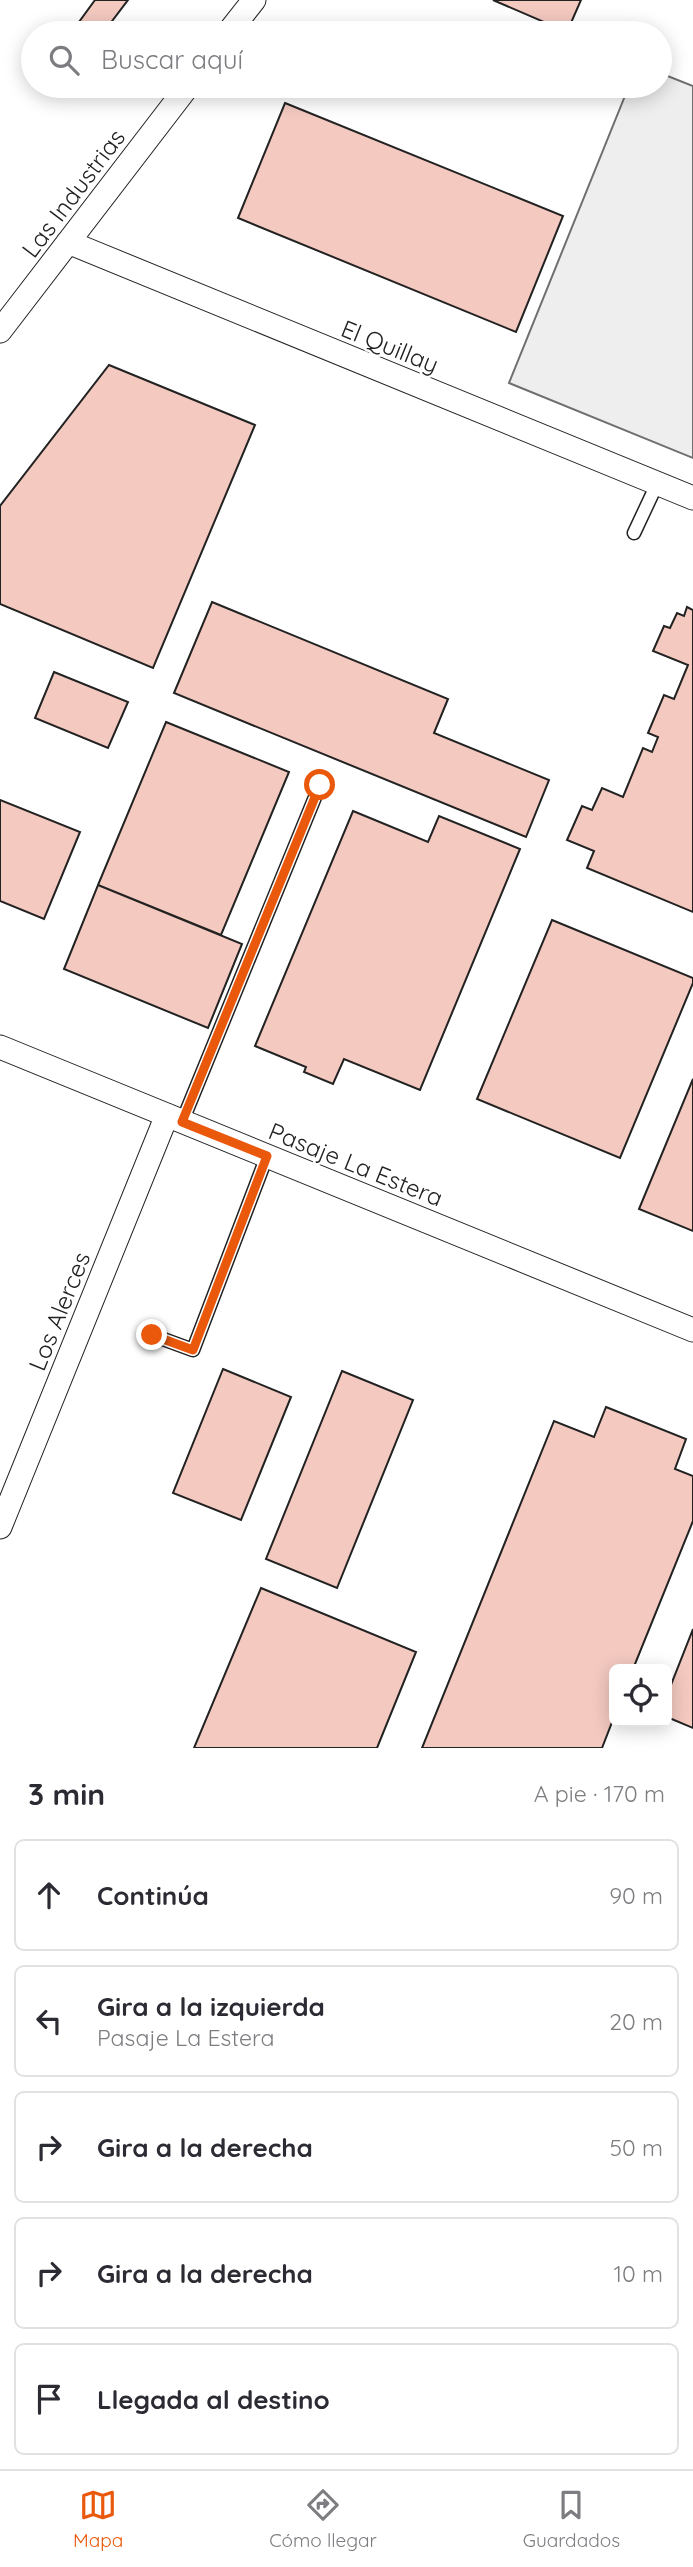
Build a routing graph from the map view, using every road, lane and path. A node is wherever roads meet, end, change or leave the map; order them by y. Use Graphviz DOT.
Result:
graph roads {
  1 [pos="254,0"];
  2 [pos="237,21"];
  3 [pos="179,98"];
  4 [pos="68,242"];
  5 [pos="0,331"];
  6 [pos="657,484"];
  7 [pos="693,498"];
  8 [pos="634,533"];
  9 [pos="320,785"];
  10 [pos="0,1047"];
  11 [pos="174,1118"];
  12 [pos="267,1156"];
  13 [pos="693,1330"];
  14 [pos="152,1335"];
  15 [pos="0,1527"];
  1 -- 2 [label="street"];
  3 -- 4 [label="street, Las Industrias"];
  4 -- 5 [label="street, Las Industrias"];
  4 -- 6 [label="street, El Quillay"];
  6 -- 7 [label="street, El Quillay"];
  6 -- 8 [label="lane"];
  9 -- 11 [label="lane"];
  10 -- 11 [label="street, Pasaje La Estera"];
  11 -- 12 [label="street, Pasaje La Estera"];
  11 -- 15 [label="street, Los Alerces"];
  12 -- 13 [label="street, Pasaje La Estera"];
  12 -- 14 [label="lane"];
}
